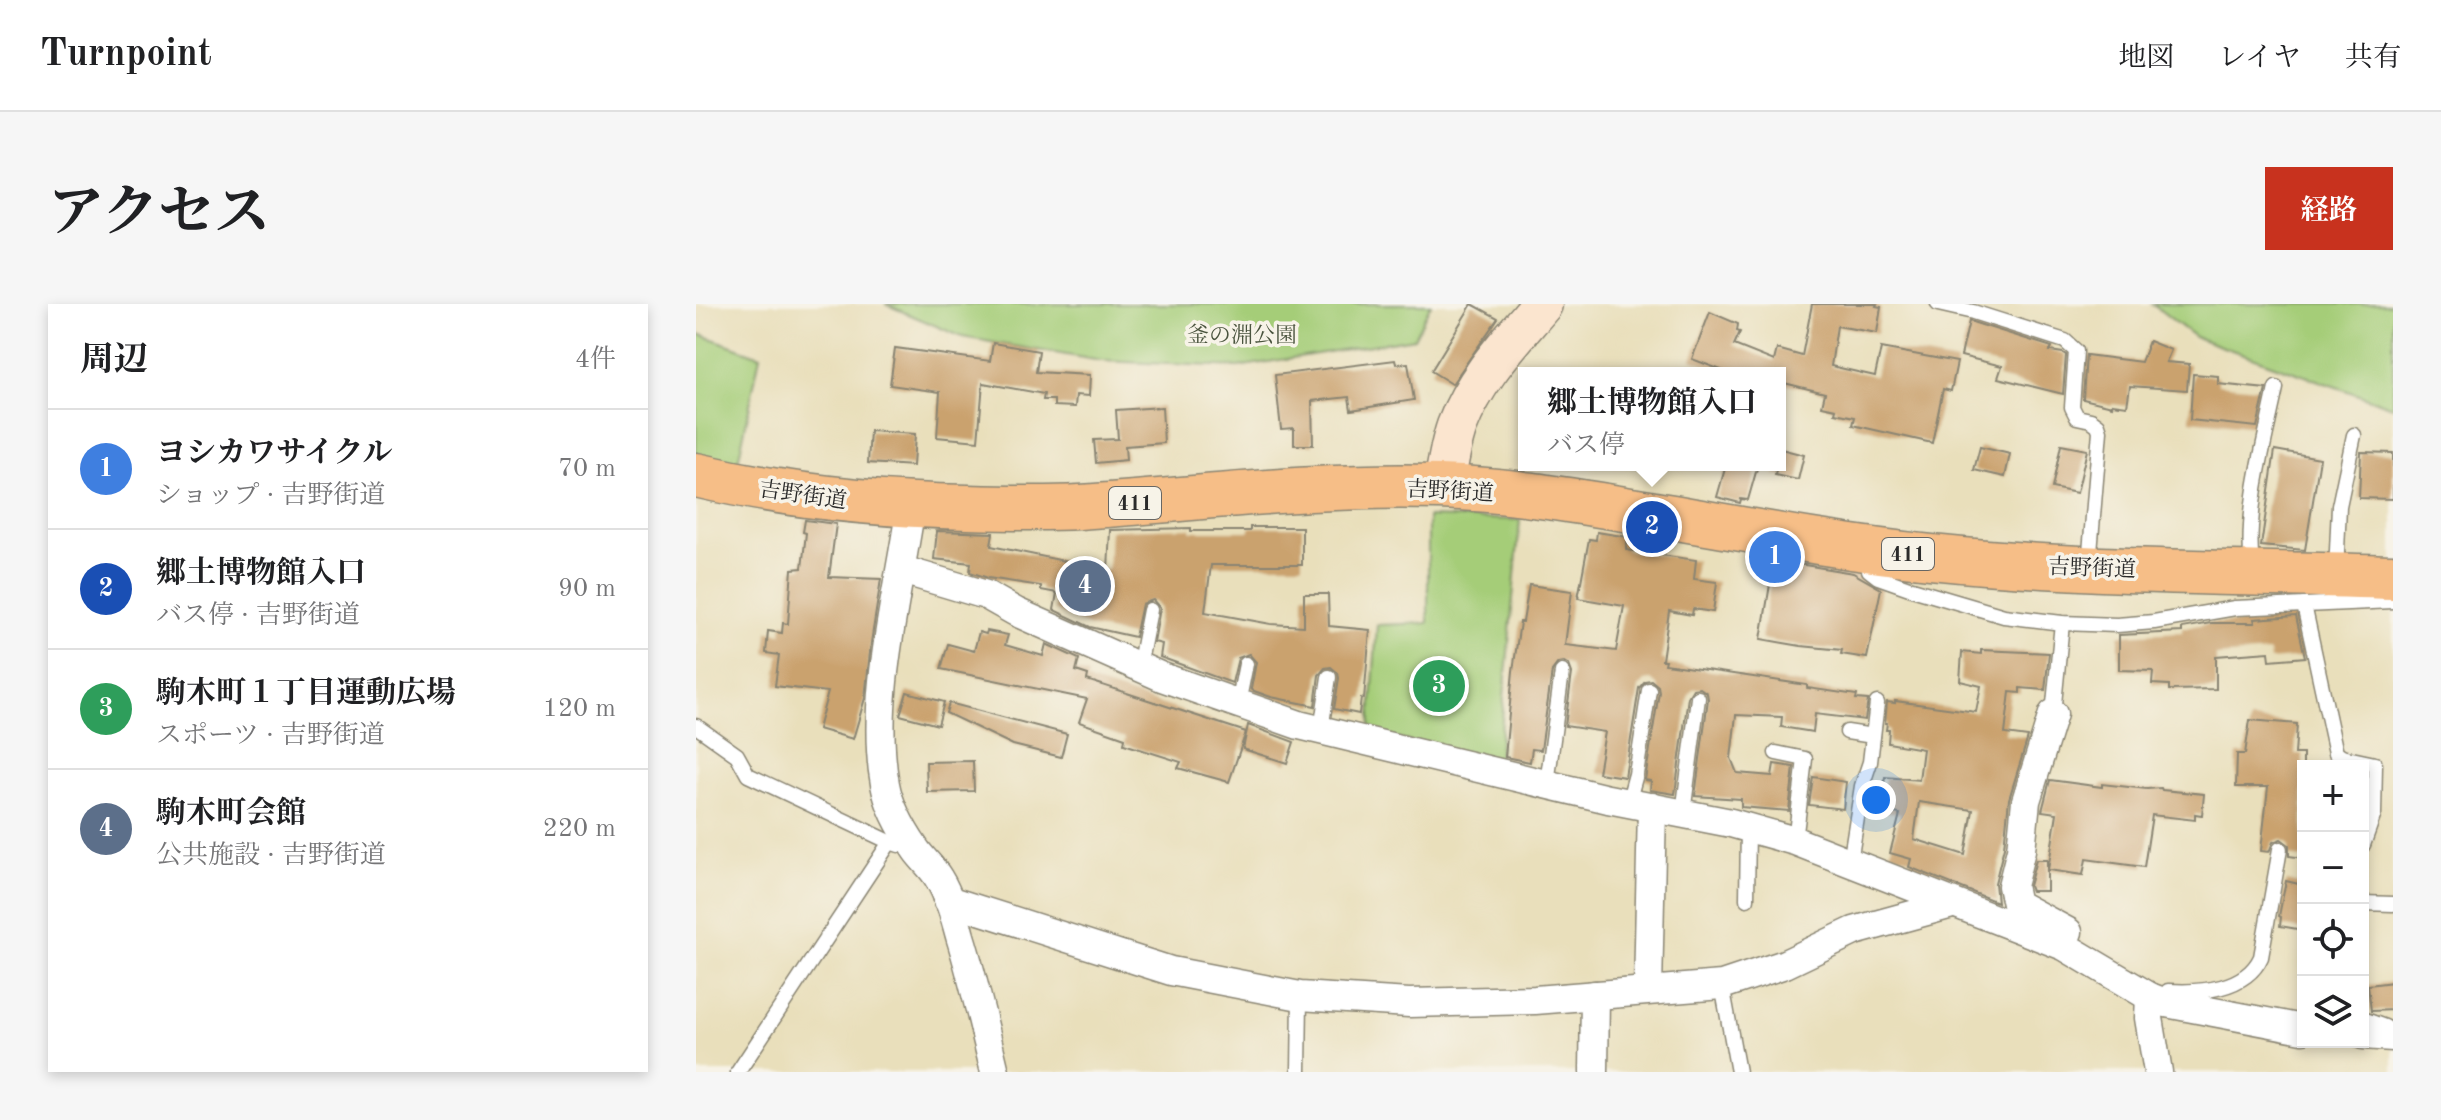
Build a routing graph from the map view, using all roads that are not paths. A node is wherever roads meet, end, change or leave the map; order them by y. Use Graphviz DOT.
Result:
graph roads {
  1 [pos="1542,304"];
  2 [pos="1938,304"];
  3 [pos="2276,388"];
  4 [pos="2354,435"];
  5 [pos="696,475"];
  6 [pos="1444,487"];
  7 [pos="911,505"];
  8 [pos="1864,548"];
  9 [pos="2088,567"];
  10 [pos="902,570"];
  11 [pos="2253,572"];
  12 [pos="2336,575"];
  13 [pos="2393,577"];
  14 [pos="2393,601"];
  15 [pos="2304,605"];
  16 [pos="1150,610"];
  17 [pos="2062,623"];
  18 [pos="1246,664"];
  19 [pos="1139,667"];
  20 [pos="1562,672"];
  21 [pos="1329,677"];
  22 [pos="1649,690"];
  23 [pos="1698,698"];
  24 [pos="1877,703"];
  25 [pos="1238,704"];
  26 [pos="2053,714"];
  27 [pos="696,726"];
  28 [pos="1321,730"];
  29 [pos="1847,732"];
  30 [pos="1873,736"];
  31 [pos="1776,753"];
  32 [pos="2356,760"];
  33 [pos="2369,763"];
  34 [pos="1547,784"];
  35 [pos="1640,805"];
  36 [pos="1683,813"];
  37 [pos="2369,813"];
  38 [pos="1748,828"];
  39 [pos="1795,841"];
  40 [pos="903,845"];
  41 [pos="2280,849"];
  42 [pos="1850,862"];
  43 [pos="1747,899"];
  44 [pos="948,900"];
  45 [pos="2369,903"];
  46 [pos="1952,904"];
  47 [pos="2393,904"];
  48 [pos="2119,979"];
  49 [pos="1722,985"];
  50 [pos="1648,990"];
  51 [pos="1595,995"];
  52 [pos="1300,996"];
  53 [pos="2150,997"];
  54 [pos="2369,1021"];
  55 [pos="2297,1028"];
  56 [pos="2381,1037"];
  57 [pos="738,1072"];
  58 [pos="995,1072"];
  59 [pos="1299,1072"];
  60 [pos="1594,1072"];
  61 [pos="1738,1072"];
  62 [pos="2158,1072"];
  1 -- 6 [label="street"];
  2 -- 9 [label="lane"];
  3 -- 11 [label="lane"];
  4 -- 12 [label="lane"];
  5 -- 7 [label="highway, 吉野街道 / 411"];
  6 -- 7 [label="highway, 吉野街道 / 411"];
  6 -- 8 [label="highway, 吉野街道 / 411"];
  7 -- 10 [label="street"];
  8 -- 9 [label="highway, 吉野街道 / 411"];
  8 -- 17 [label="lane"];
  9 -- 11 [label="highway, 吉野街道 / 411"];
  10 -- 19 [label="street"];
  10 -- 40 [label="street"];
  11 -- 12 [label="highway, 吉野街道 / 411"];
  12 -- 13 [label="highway, 吉野街道 / 411"];
  14 -- 15 [label="lane"];
  15 -- 17 [label="lane"];
  15 -- 32 [label="lane"];
  16 -- 19 [label="lane"];
  17 -- 26 [label="lane"];
  18 -- 25 [label="lane"];
  19 -- 25 [label="street"];
  20 -- 34 [label="lane"];
  21 -- 28 [label="lane"];
  22 -- 35 [label="lane"];
  23 -- 36 [label="lane"];
  24 -- 30 [label="lane"];
  25 -- 28 [label="street"];
  26 -- 48 [label="street"];
  27 -- 40 [label="lane"];
  28 -- 34 [label="street"];
  29 -- 30 [label="lane"];
  30 -- 42 [label="lane"];
  31 -- 39 [label="lane"];
  33 -- 37 [label="lane"];
  34 -- 35 [label="street"];
  35 -- 36 [label="street"];
  35 -- 50 [label="street"];
  36 -- 38 [label="street"];
  38 -- 39 [label="street"];
  38 -- 43 [label="lane"];
  39 -- 42 [label="street"];
  40 -- 44 [label="street"];
  40 -- 57 [label="lane"];
  41 -- 53 [label="lane"];
  42 -- 46 [label="street"];
  44 -- 52 [label="street"];
  44 -- 58 [label="street"];
  45 -- 47 [label="lane"];
  46 -- 48 [label="street"];
  46 -- 49 [label="street"];
  48 -- 53 [label="street"];
  49 -- 50 [label="street"];
  49 -- 61 [label="lane"];
  50 -- 51 [label="street"];
  51 -- 52 [label="street"];
  51 -- 60 [label="street"];
  52 -- 59 [label="lane"];
  53 -- 55 [label="street"];
  53 -- 62 [label="street"];
  54 -- 56 [label="lane"];
}
